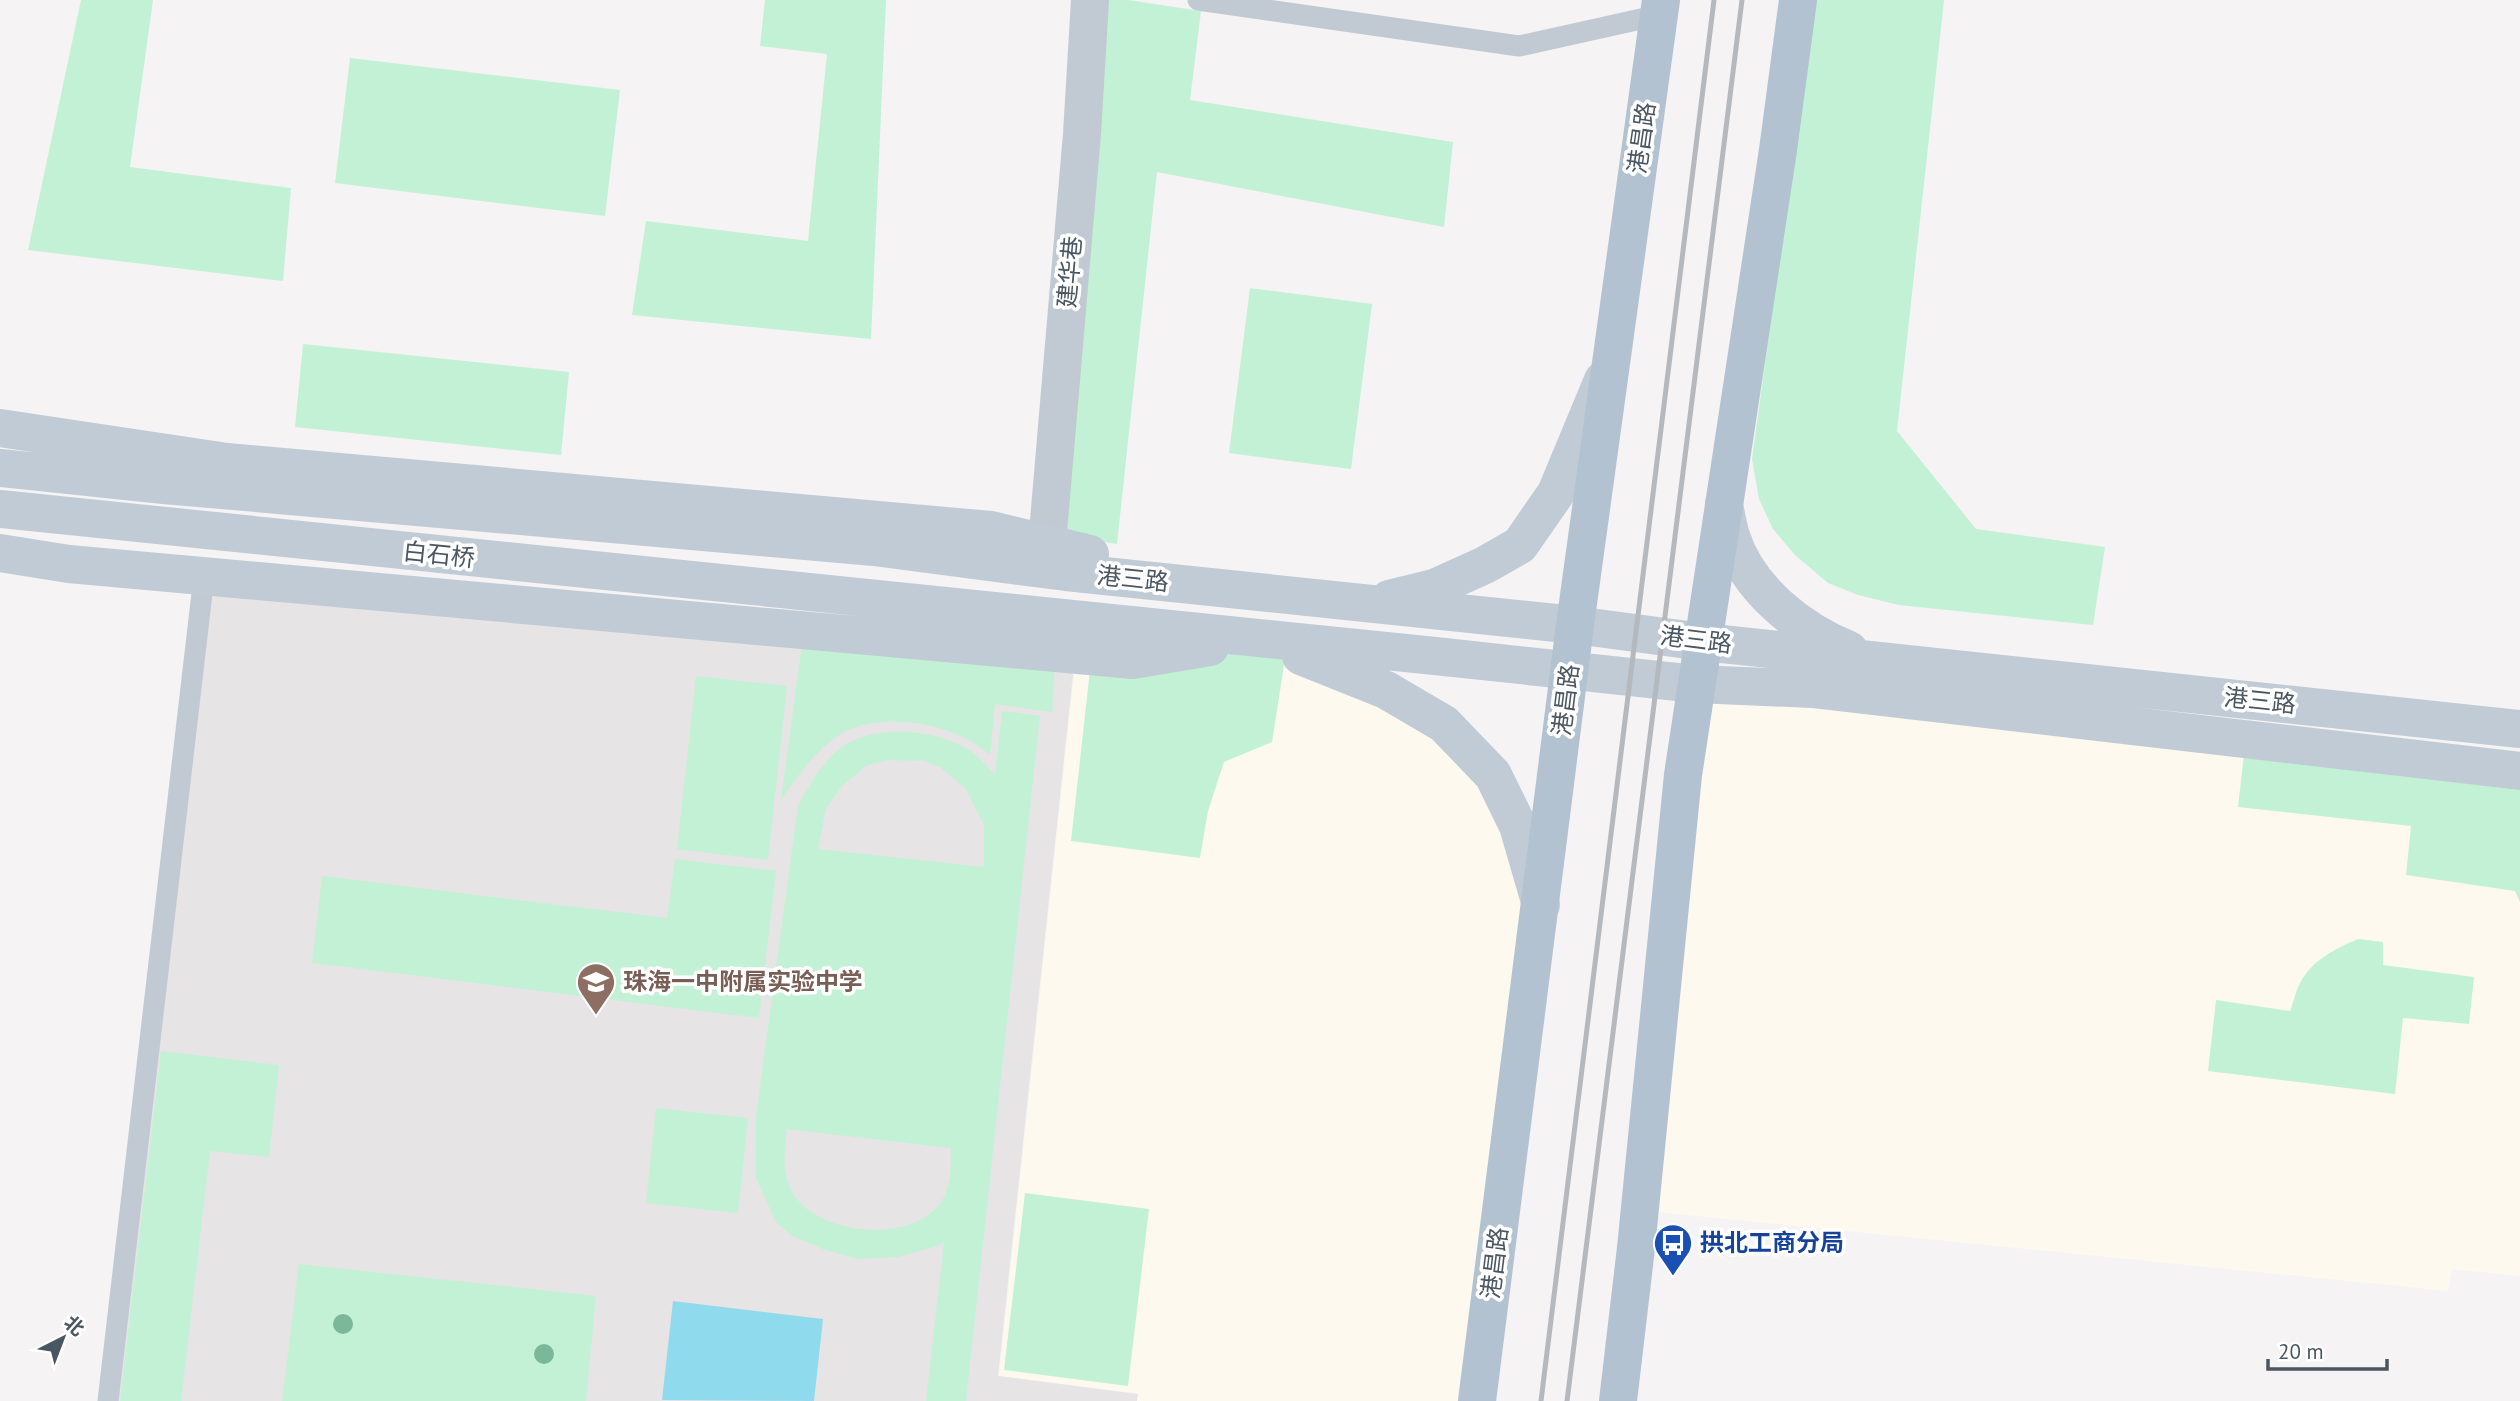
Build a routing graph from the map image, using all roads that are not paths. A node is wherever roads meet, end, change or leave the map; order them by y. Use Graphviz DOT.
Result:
graph roads {
  1 [pos="1090,0"];
  2 [pos="1198,0"];
  3 [pos="1798,0"];
  4 [pos="1660,7"];
  5 [pos="1610,362"];
  6 [pos="0,428"];
  7 [pos="0,468"];
  8 [pos="1724,504"];
  9 [pos="0,509"];
  10 [pos="1047,544"];
  11 [pos="874,547"];
  12 [pos="0,553"];
  13 [pos="204,576"];
  14 [pos="1259,593"];
  15 [pos="1367,604"];
  16 [pos="1574,625"];
  17 [pos="1258,639"];
  18 [pos="1703,642"];
  19 [pos="1885,662"];
  20 [pos="1569,672"];
  21 [pos="1696,684"];
  22 [pos="2520,729"];
  23 [pos="2520,771"];
  24 [pos="1541,905"];
  25 [pos="108,1401"];
  26 [pos="1477,1401"];
  27 [pos="1618,1401"];
  1 -- 10 [label="street, 建华巷"];
  2 -- 4 [label="lane"];
  3 -- 8 [label="main road"];
  4 -- 5 [label="main road, 港昌路"];
  5 -- 15 [label="main road"];
  5 -- 16 [label="main road, 港昌路"];
  6 -- 10 [label="main road"];
  7 -- 11 [label="main road, 白石桥"];
  8 -- 18 [label="main road"];
  8 -- 19 [label="main road"];
  9 -- 17 [label="main road, 白石桥"];
  10 -- 14 [label="main road"];
  11 -- 14 [label="main road, 港三路"];
  12 -- 13 [label="main road"];
  13 -- 17 [label="main road"];
  13 -- 25 [label="lane"];
  14 -- 15 [label="main road, 港三路"];
  15 -- 16 [label="main road, 港三路"];
  16 -- 18 [label="main road, 港三路"];
  16 -- 20 [label="main road, 港昌路"];
  17 -- 20 [label="main road, 白石桥"];
  17 -- 24 [label="main road"];
  18 -- 19 [label="main road, 港三路"];
  18 -- 21 [label="main road"];
  19 -- 22 [label="main road, 港三路"];
  20 -- 21 [label="main road, 白石桥"];
  20 -- 24 [label="main road, 港昌路"];
  21 -- 23 [label="main road, 白石桥"];
  21 -- 27 [label="main road"];
  24 -- 26 [label="main road, 港昌路"];
}
